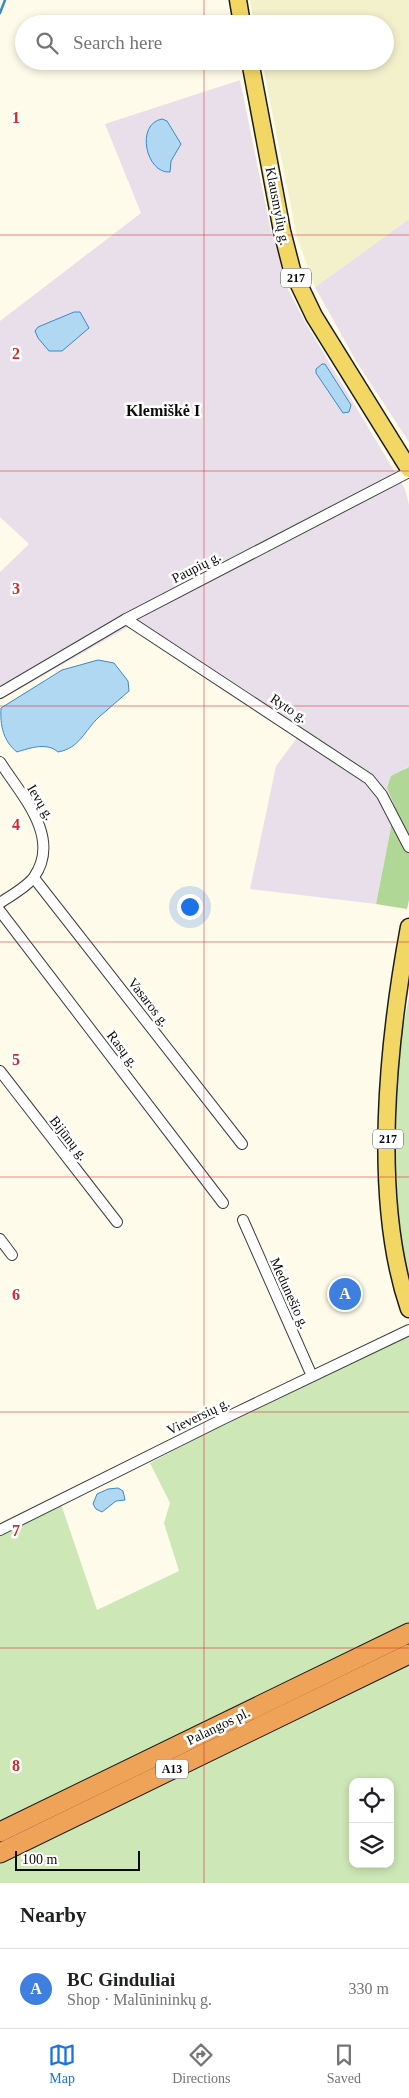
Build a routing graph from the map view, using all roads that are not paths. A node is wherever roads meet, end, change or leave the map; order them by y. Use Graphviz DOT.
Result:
graph roads {
  1 [pos="238,0"];
  2 [pos="240,15"];
  3 [pos="252,70"];
  4 [pos="409,471"];
  5 [pos="126,619"];
  6 [pos="0,693"];
  7 [pos="0,762"];
  8 [pos="409,847"];
  9 [pos="34,878"];
  10 [pos="0,903"];
  11 [pos="0,911"];
  12 [pos="409,927"];
  13 [pos="0,1071"];
  14 [pos="242,1144"];
  15 [pos="223,1203"];
  16 [pos="243,1220"];
  17 [pos="117,1222"];
  18 [pos="0,1239"];
  19 [pos="12,1255"];
  20 [pos="403,1268"];
  21 [pos="409,1309"];
  22 [pos="409,1330"];
  23 [pos="312,1376"];
  24 [pos="0,1530"];
  25 [pos="409,1633"];
  26 [pos="409,1654"];
  27 [pos="0,1832"];
  28 [pos="0,1853"];
  1 -- 2 [label="main road"];
  3 -- 4 [label="main road, Klausmylių g. / 217"];
  4 -- 5 [label="street, Paupių g."];
  5 -- 6 [label="street, Paupių g."];
  5 -- 8 [label="street, Ryto g."];
  7 -- 9 [label="street, Ievų g."];
  9 -- 10 [label="street"];
  9 -- 14 [label="street, Vasaros g."];
  11 -- 15 [label="street, Rasų g."];
  12 -- 20 [label="main road, 217"];
  13 -- 17 [label="street, Bijūnų g."];
  16 -- 23 [label="street, Medunešio g."];
  18 -- 19 [label="street"];
  20 -- 21 [label="main road, 217"];
  22 -- 23 [label="street, Vieversių g."];
  23 -- 24 [label="street, Vieversių g."];
  25 -- 27 [label="highway, Palangos pl. / A13"];
  26 -- 28 [label="highway, Palangos pl. / A13"];
}
